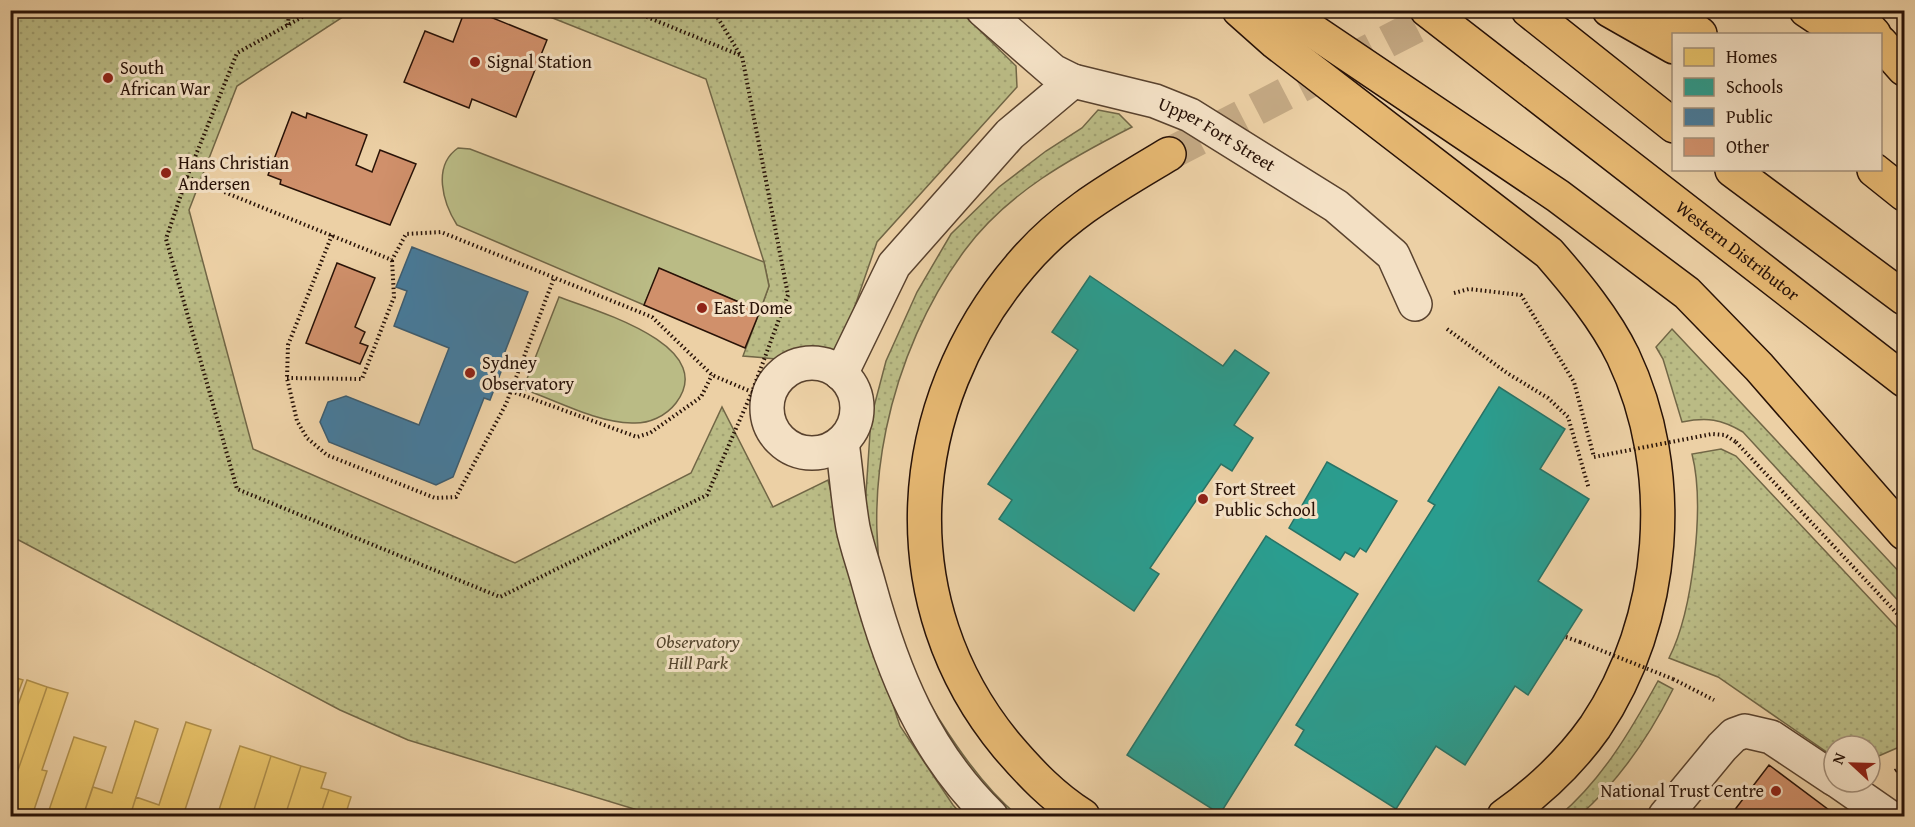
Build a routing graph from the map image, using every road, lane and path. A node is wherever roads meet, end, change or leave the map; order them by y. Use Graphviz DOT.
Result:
graph roads {
  1 [pos="290,10"];
  2 [pos="315,10"];
  3 [pos="630,10"];
  4 [pos="713,10"];
  5 [pos="983,10"];
  6 [pos="1239,10"];
  7 [pos="1282,10"];
  8 [pos="1427,10"];
  9 [pos="1528,10"];
  10 [pos="1609,10"];
  11 [pos="1669,10"];
  12 [pos="1806,10"];
  13 [pos="1852,10"];
  14 [pos="288,25"];
  15 [pos="1699,33"];
  16 [pos="1840,33"];
  17 [pos="1873,33"];
  18 [pos="1882,43"];
  19 [pos="1672,46"];
  20 [pos="742,56"];
  21 [pos="1882,61"];
  22 [pos="1905,69"];
  23 [pos="1905,76"];
  24 [pos="1073,81"];
  25 [pos="1672,124"];
  26 [pos="1168,154"];
  27 [pos="1733,171"];
  28 [pos="1875,171"];
  29 [pos="187,177"];
  30 [pos="1905,194"];
  31 [pos="332,235"];
  32 [pos="392,260"];
  33 [pos="554,278"];
  34 [pos="1905,298"];
  35 [pos="1415,304"];
  36 [pos="841,374"];
  37 [pos="712,375"];
  38 [pos="287,378"];
  39 [pos="1905,380"];
  40 [pos="498,382"];
  41 [pos="512,389"];
  42 [pos="760,393"];
  43 [pos="842,442"];
  44 [pos="1589,489"];
  45 [pos="1900,527"];
  46 [pos="1905,621"];
  47 [pos="1566,637"];
  48 [pos="1673,680"];
  49 [pos="1822,771"];
  50 [pos="1856,794"];
  51 [pos="991,816"];
  52 [pos="1083,816"];
  53 [pos="1504,816"];
  54 [pos="1665,816"];
  55 [pos="1888,816"];
  1 -- 14 [label="path"];
  2 -- 14 [label="path"];
  3 -- 20 [label="path"];
  4 -- 20 [label="path"];
  5 -- 24 [label="street, Upper Fort Street"];
  6 -- 53 [label="highway"];
  7 -- 45 [label="highway"];
  8 -- 39 [label="highway, Western Distributor"];
  9 -- 25 [label="highway"];
  10 -- 19 [label="highway"];
  11 -- 15 [label="highway"];
  12 -- 16 [label="highway"];
  13 -- 17 [label="highway"];
  14 -- 29 [label="path"];
  18 -- 22 [label="highway"];
  20 -- 42 [label="path"];
  21 -- 23 [label="highway"];
  24 -- 35 [label="street, Upper Fort Street"];
  24 -- 36 [label="street"];
  26 -- 52 [label="highway"];
  27 -- 34 [label="highway"];
  28 -- 30 [label="highway"];
  29 -- 31 [label="path"];
  29 -- 42 [label="path"];
  31 -- 32 [label="path"];
  31 -- 38 [label="path"];
  32 -- 33 [label="path"];
  32 -- 38 [label="path"];
  33 -- 37 [label="path"];
  33 -- 41 [label="path"];
  35 -- 44 [label="path"];
  35 -- 46 [label="path, bridge"];
  36 -- 42 [label="street"];
  36 -- 43 [label="street"];
  37 -- 41 [label="path"];
  37 -- 42 [label="path"];
  38 -- 41 [label="path"];
  40 -- 41 [label="path"];
  42 -- 43 [label="street"];
  43 -- 51 [label="street"];
  47 -- 48 [label="path, bridge"];
  49 -- 54 [label="street"];
  50 -- 55 [label="street"];
}
